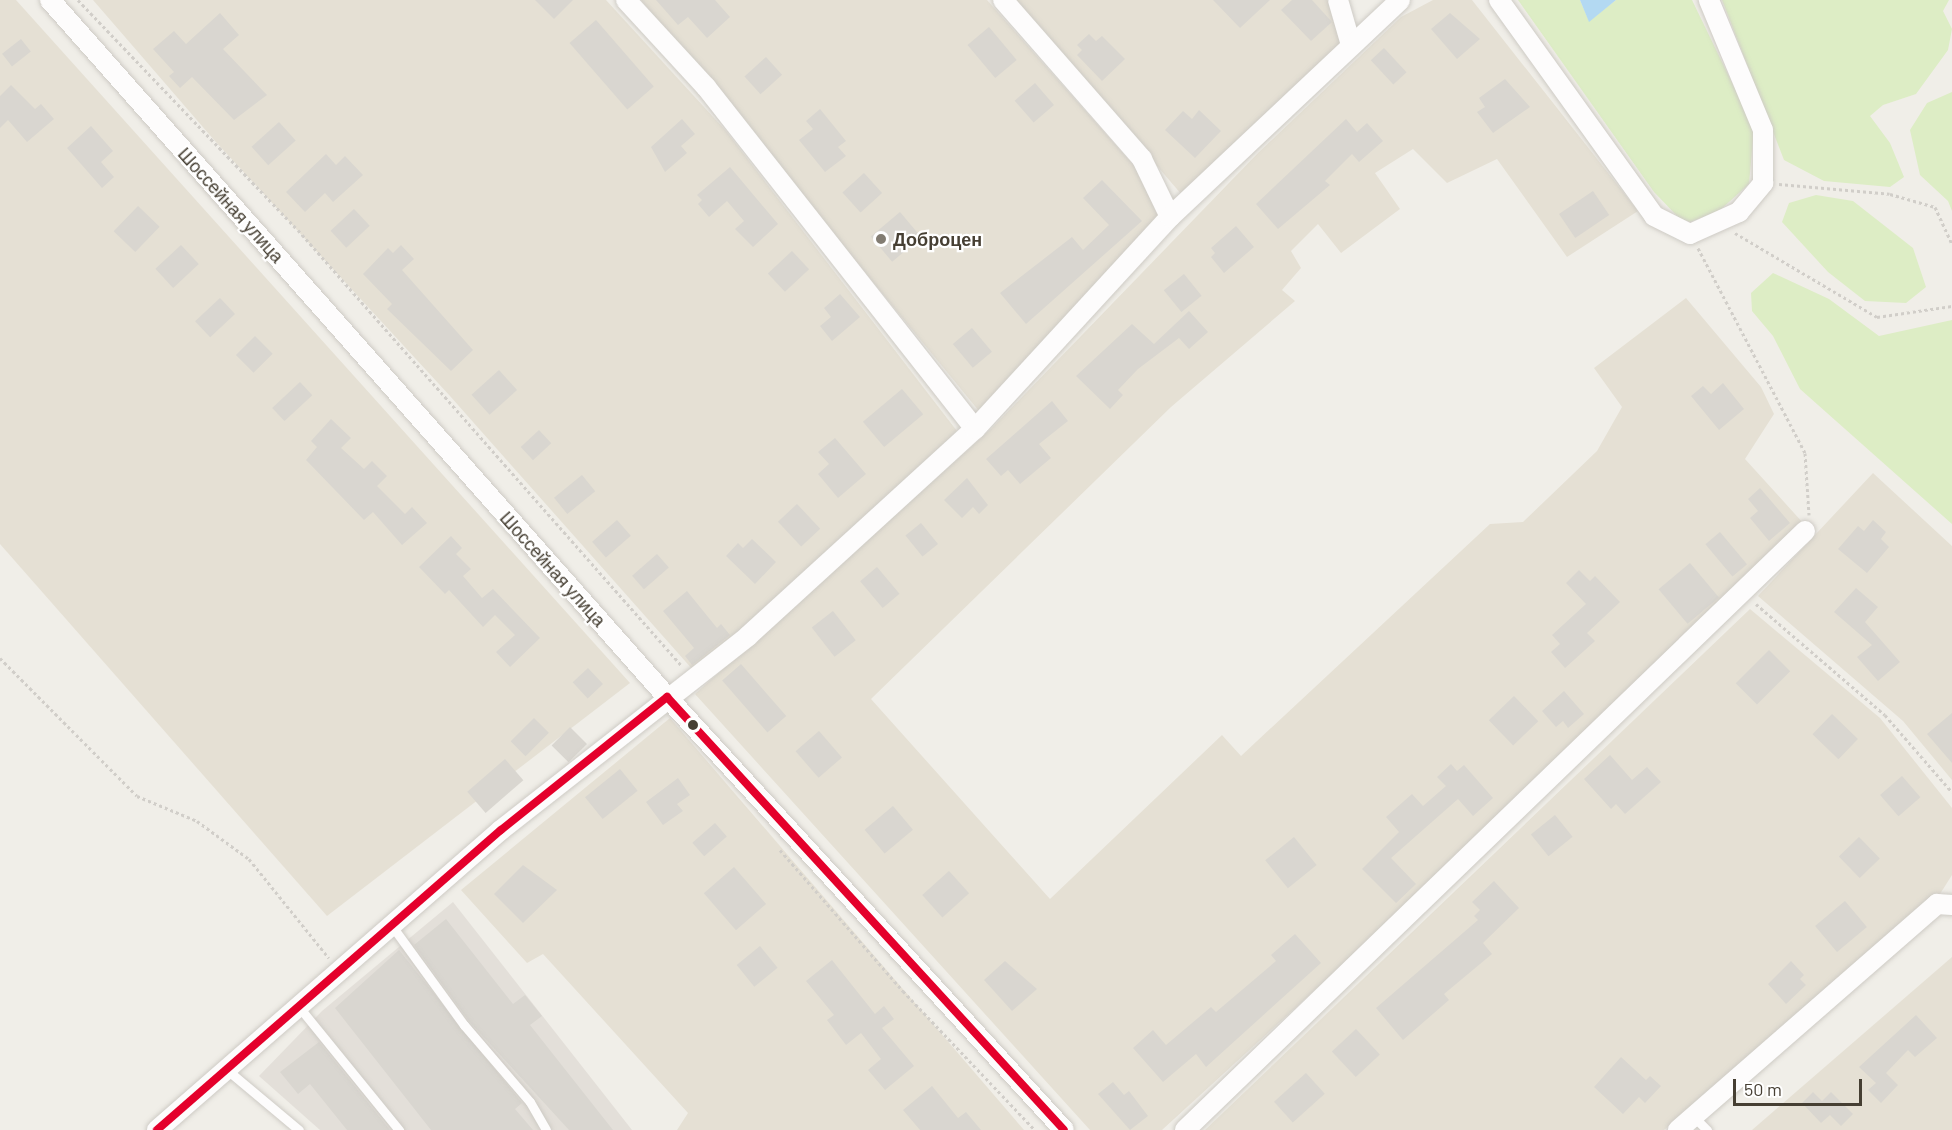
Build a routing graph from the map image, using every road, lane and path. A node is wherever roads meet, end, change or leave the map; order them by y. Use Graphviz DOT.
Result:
graph roads {
  1 [pos="50,0"];
  2 [pos="78,0"];
  3 [pos="626,0"];
  4 [pos="1004,0"];
  5 [pos="1338,0"];
  6 [pos="1400,0"];
  7 [pos="1499,0"];
  8 [pos="1709,0"];
  9 [pos="1351,45"];
  10 [pos="1763,183"];
  11 [pos="1170,217"];
  12 [pos="1715,222"];
  13 [pos="1690,234"];
  14 [pos="1952,244"];
  15 [pos="1952,306"];
  16 [pos="975,429"];
  17 [pos="1805,531"];
  18 [pos="1741,591"];
  19 [pos="0,658"];
  20 [pos="692,678"];
  21 [pos="667,697"];
  22 [pos="1952,792"];
  23 [pos="778,847"];
  24 [pos="1952,905"];
  25 [pos="392,926"];
  26 [pos="340,972"];
  27 [pos="299,1007"];
  28 [pos="226,1069"];
  29 [pos="1692,1115"];
  30 [pos="157,1130"];
  31 [pos="299,1130"];
  32 [pos="399,1130"];
  33 [pos="546,1130"];
  34 [pos="1035,1130"];
  35 [pos="1064,1130"];
  36 [pos="1185,1130"];
  37 [pos="1678,1130"];
  38 [pos="1707,1130"];
  1 -- 21 [label="street, Шоссейная улица"];
  2 -- 20 [label="path"];
  3 -- 16 [label="street"];
  4 -- 11 [label="street"];
  5 -- 9 [label="street"];
  6 -- 9 [label="street"];
  7 -- 13 [label="street"];
  8 -- 10 [label="street"];
  9 -- 11 [label="street"];
  10 -- 12 [label="street"];
  10 -- 14 [label="path"];
  11 -- 16 [label="street"];
  12 -- 13 [label="street"];
  12 -- 15 [label="path"];
  13 -- 17 [label="path"];
  16 -- 20 [label="street"];
  17 -- 18 [label="street"];
  18 -- 22 [label="path"];
  18 -- 36 [label="street"];
  19 -- 26 [label="path"];
  20 -- 21 [label="street"];
  21 -- 25 [label="street"];
  21 -- 35 [label="street, Шоссейная улица"];
  23 -- 34 [label="path"];
  24 -- 29 [label="street"];
  25 -- 26 [label="street"];
  25 -- 33 [label="lane"];
  26 -- 27 [label="street"];
  27 -- 28 [label="street"];
  27 -- 32 [label="lane"];
  28 -- 30 [label="street"];
  28 -- 31 [label="lane"];
  29 -- 37 [label="street"];
  29 -- 38 [label="lane"];
}
